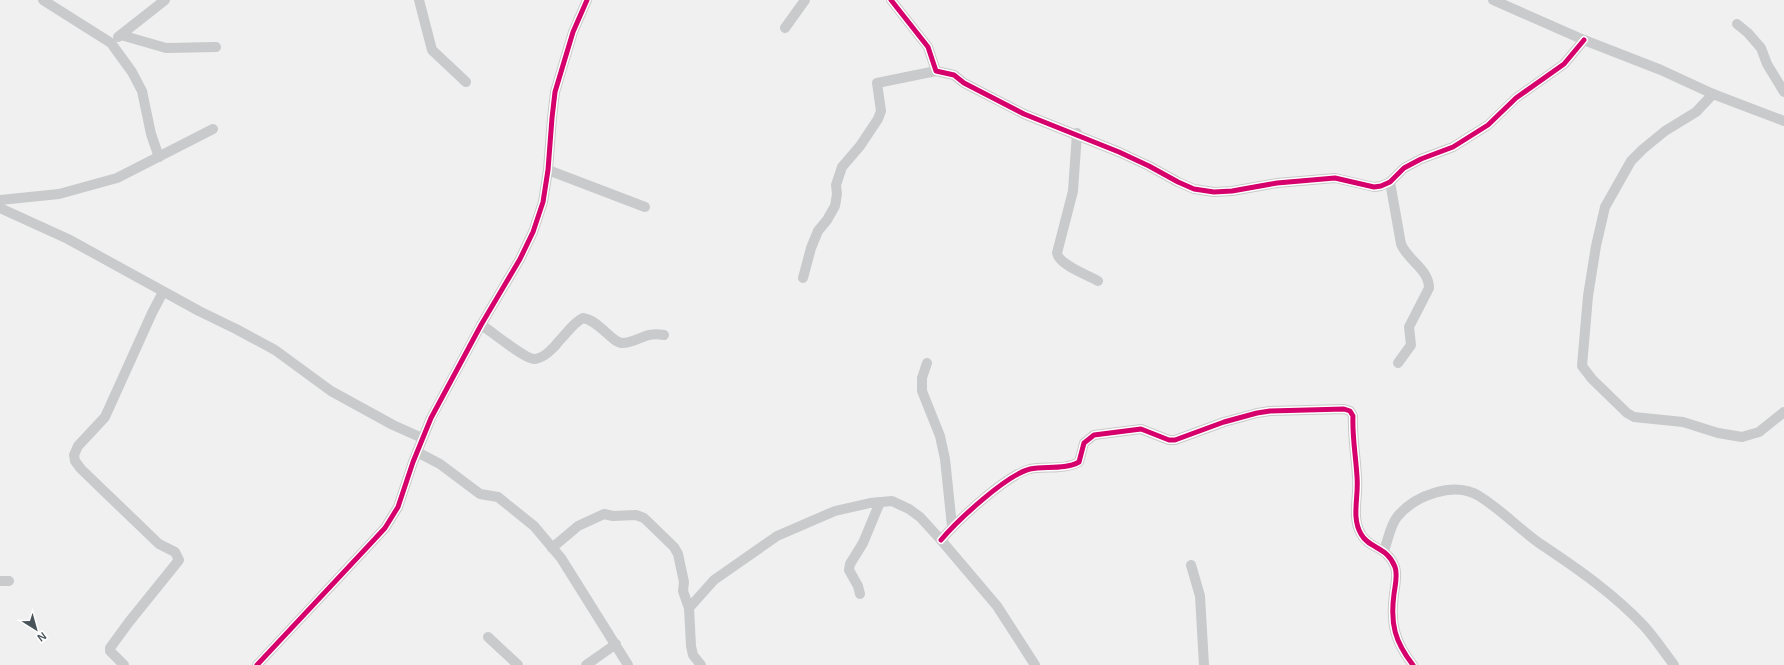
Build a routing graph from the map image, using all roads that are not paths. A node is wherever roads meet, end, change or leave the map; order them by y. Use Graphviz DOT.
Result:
graph roads {
  1 [pos="43,0"];
  2 [pos="165,0"];
  3 [pos="419,0"];
  4 [pos="587,0"];
  5 [pos="805,0"];
  6 [pos="890,0"];
  7 [pos="1493,0"];
  8 [pos="1736,24"];
  9 [pos="785,28"];
  10 [pos="121,35"];
  11 [pos="1584,40"];
  12 [pos="110,43"];
  13 [pos="216,47"];
  14 [pos="936,71"];
  15 [pos="466,82"];
  16 [pos="1784,92"];
  17 [pos="1713,94"];
  18 [pos="1784,121"];
  19 [pos="213,129"];
  20 [pos="1077,134"];
  21 [pos="159,157"];
  22 [pos="548,170"];
  23 [pos="1390,182"];
  24 [pos="0,200"];
  25 [pos="645,207"];
  26 [pos="0,208"];
  27 [pos="803,278"];
  28 [pos="1098,280"];
  29 [pos="163,292"];
  30 [pos="481,325"];
  31 [pos="664,335"];
  32 [pos="1398,362"];
  33 [pos="927,363"];
  34 [pos="1784,412"];
  35 [pos="422,438"];
  36 [pos="417,452"];
  37 [pos="880,502"];
  38 [pos="952,526"];
  39 [pos="941,540"];
  40 [pos="552,548"];
  41 [pos="1384,551"];
  42 [pos="1191,565"];
  43 [pos="860,594"];
  44 [pos="689,608"];
  45 [pos="488,637"];
  46 [pos="616,644"];
  47 [pos="124,665"];
  48 [pos="257,665"];
  49 [pos="518,665"];
  50 [pos="586,665"];
  51 [pos="628,665"];
  52 [pos="701,665"];
  53 [pos="1036,665"];
  54 [pos="1204,665"];
  55 [pos="1413,665"];
  56 [pos="1674,665"];
  1 -- 12 [label="street"];
  2 -- 10 [label="street"];
  3 -- 15 [label="street"];
  4 -- 22 [label="street"];
  5 -- 9 [label="street"];
  6 -- 14 [label="street"];
  7 -- 11 [label="street"];
  8 -- 16 [label="street"];
  10 -- 12 [label="street"];
  10 -- 13 [label="street"];
  11 -- 17 [label="street"];
  11 -- 23 [label="street"];
  12 -- 21 [label="street"];
  14 -- 20 [label="street"];
  14 -- 27 [label="street"];
  17 -- 18 [label="street"];
  17 -- 34 [label="street"];
  19 -- 21 [label="street"];
  20 -- 23 [label="street"];
  20 -- 28 [label="street"];
  21 -- 24 [label="street"];
  22 -- 25 [label="street"];
  22 -- 30 [label="street"];
  23 -- 32 [label="street"];
  26 -- 29 [label="street"];
  29 -- 35 [label="street"];
  29 -- 47 [label="street"];
  30 -- 31 [label="street"];
  30 -- 35 [label="street"];
  33 -- 38 [label="street"];
  35 -- 36 [label="street"];
  36 -- 40 [label="street"];
  36 -- 48 [label="street"];
  37 -- 39 [label="street"];
  37 -- 43 [label="street"];
  37 -- 44 [label="street"];
  38 -- 39 [label="street"];
  38 -- 41 [label="street"];
  39 -- 53 [label="street"];
  40 -- 44 [label="street"];
  40 -- 46 [label="street"];
  41 -- 55 [label="street"];
  41 -- 56 [label="street"];
  42 -- 54 [label="street"];
  44 -- 52 [label="street"];
  45 -- 49 [label="street"];
  46 -- 50 [label="street"];
  46 -- 51 [label="street"];
}
